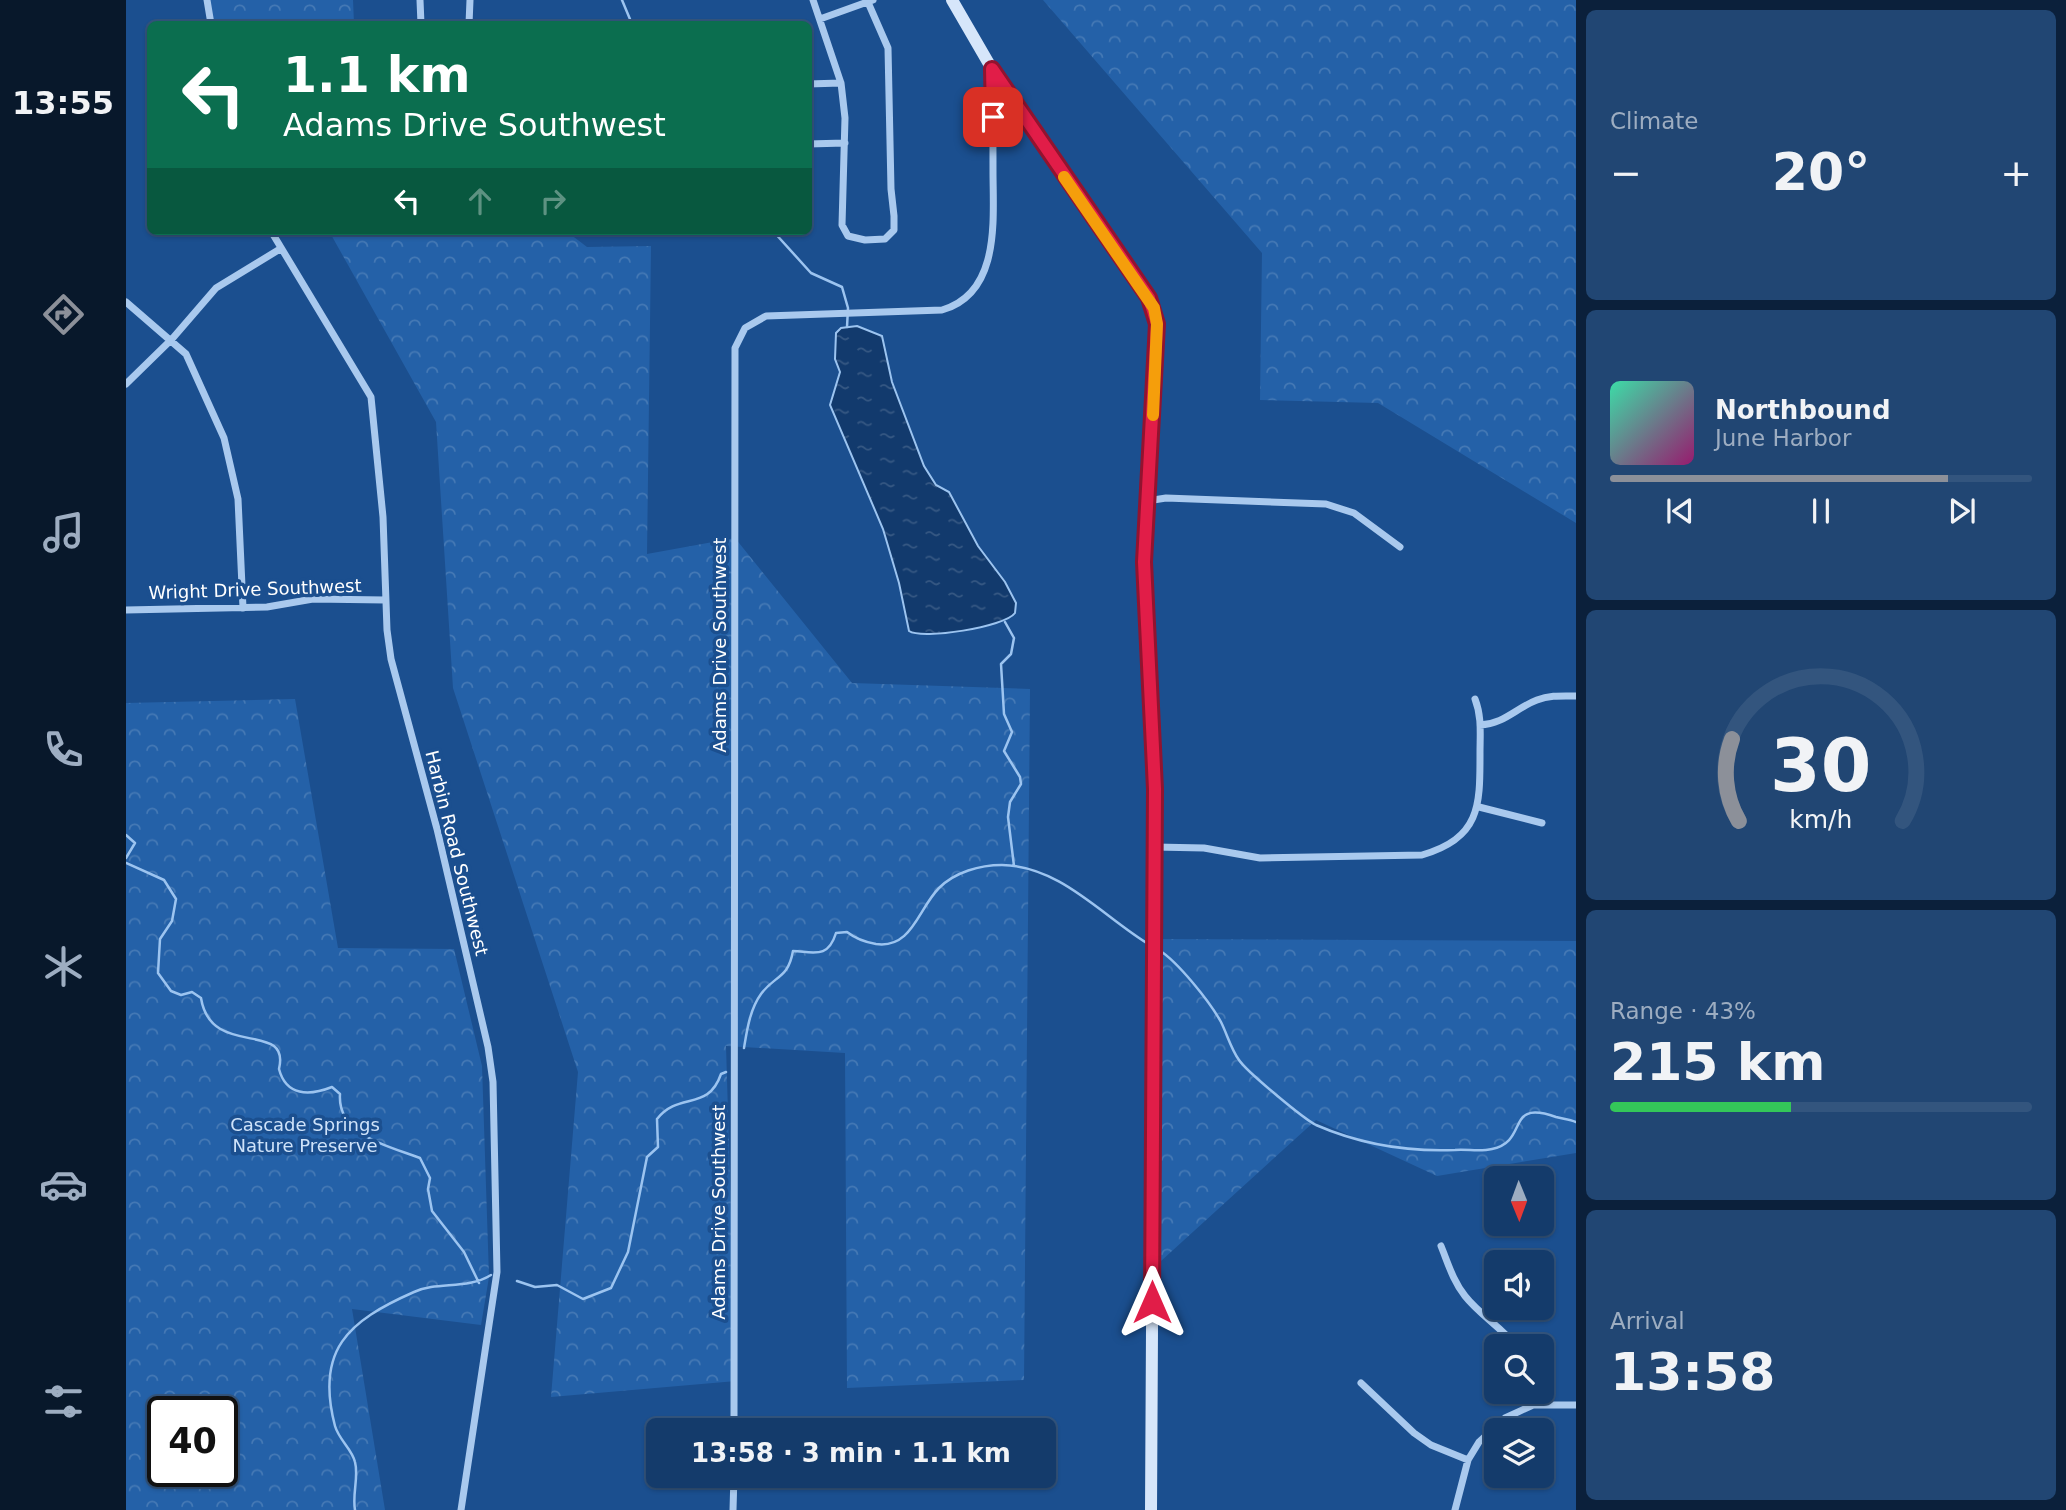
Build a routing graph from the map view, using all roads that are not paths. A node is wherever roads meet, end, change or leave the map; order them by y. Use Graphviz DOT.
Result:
graph roads {
  1 [pos="207,0"];
  2 [pos="420,0"];
  3 [pos="470,0"];
  4 [pos="813,0"];
  5 [pos="867,0"];
  6 [pos="873,0"];
  7 [pos="952,0"];
  8 [pos="820,19"];
  9 [pos="210,21"];
  10 [pos="421,21"];
  11 [pos="469,21"];
  12 [pos="992,69"];
  13 [pos="841,83"];
  14 [pos="812,84"];
  15 [pos="845,143"];
  16 [pos="812,144"];
  17 [pos="273,235"];
  18 [pos="280,249"];
  19 [pos="126,302"];
  20 [pos="172,339"];
  21 [pos="126,384"];
  22 [pos="1147,501"];
  23 [pos="1400,547"];
  24 [pos="385,600"];
  25 [pos="243,608"];
  26 [pos="126,610"];
  27 [pos="1576,696"];
  28 [pos="1475,699"];
  29 [pos="1480,725"];
  30 [pos="1479,807"];
  31 [pos="1542,823"];
  32 [pos="1155,847"];
  33 [pos="1441,1246"];
  34 [pos="1507,1334"];
  35 [pos="1361,1383"];
  36 [pos="1534,1405"];
  37 [pos="1576,1405"];
  38 [pos="734,1418"];
  39 [pos="1468,1460"];
  40 [pos="734,1488"];
  41 [pos="461,1510"];
  42 [pos="733,1510"];
  43 [pos="1151,1510"];
  44 [pos="1455,1510"];
  1 -- 9 [label="street"];
  2 -- 10 [label="street"];
  3 -- 11 [label="street"];
  4 -- 8 [label="street"];
  5 -- 6 [label="street"];
  5 -- 8 [label="street"];
  5 -- 15 [label="street"];
  7 -- 12 [label="street"];
  8 -- 13 [label="street"];
  12 -- 22 [label="street"];
  12 -- 38 [label="street, Adams Drive Southwest"];
  13 -- 14 [label="street"];
  13 -- 15 [label="street"];
  15 -- 16 [label="street"];
  17 -- 18 [label="street, Harbin Road Southwest"];
  18 -- 20 [label="street"];
  18 -- 24 [label="street, Harbin Road Southwest"];
  19 -- 20 [label="street"];
  20 -- 21 [label="street"];
  20 -- 25 [label="street"];
  22 -- 23 [label="street"];
  22 -- 32 [label="street"];
  24 -- 25 [label="street, Wright Drive Southwest"];
  24 -- 41 [label="street, Harbin Road Southwest"];
  25 -- 26 [label="street, Wright Drive Southwest"];
  27 -- 29 [label="street"];
  28 -- 29 [label="street"];
  29 -- 30 [label="street"];
  30 -- 31 [label="street"];
  30 -- 32 [label="street"];
  32 -- 43 [label="street"];
  33 -- 34 [label="street"];
  35 -- 39 [label="street"];
  36 -- 37 [label="street"];
  36 -- 39 [label="street"];
  39 -- 44 [label="street"];
  40 -- 42 [label="street"];
}
